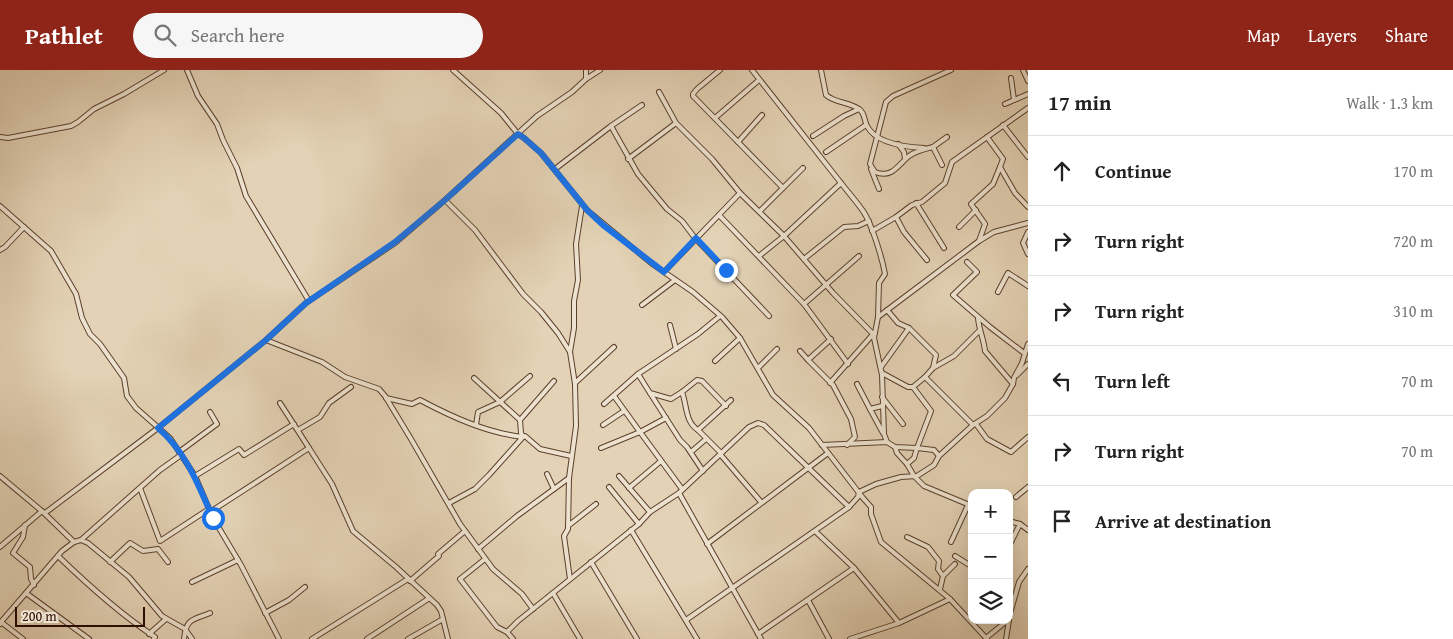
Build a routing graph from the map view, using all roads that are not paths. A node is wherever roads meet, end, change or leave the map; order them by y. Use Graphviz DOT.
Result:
graph roads {
  1 [pos="164,70"];
  2 [pos="187,70"];
  3 [pos="453,70"];
  4 [pos="586,70"];
  5 [pos="600,70"];
  6 [pos="720,70"];
  7 [pos="752,70"];
  8 [pos="821,70"];
  9 [pos="951,70"];
  10 [pos="1023,70"];
  11 [pos="1011,78"];
  12 [pos="586,79"];
  13 [pos="759,80"];
  14 [pos="1028,81"];
  15 [pos="659,92"];
  16 [pos="1028,94"];
  17 [pos="1014,100"];
  18 [pos="1005,104"];
  19 [pos="642,105"];
  20 [pos="1028,108"];
  21 [pos="859,109"];
  22 [pos="762,115"];
  23 [pos="715,118"];
  24 [pos="676,123"];
  25 [pos="866,125"];
  26 [pos="1004,125"];
  27 [pos="611,126"];
  28 [pos="518,134"];
  29 [pos="813,136"];
  30 [pos="0,137"];
  31 [pos="876,137"];
  32 [pos="947,137"];
  33 [pos="987,137"];
  34 [pos="738,142"];
  35 [pos="898,144"];
  36 [pos="933,147"];
  37 [pos="927,148"];
  38 [pos="826,152"];
  39 [pos="1028,157"];
  40 [pos="628,159"];
  41 [pos="904,161"];
  42 [pos="870,164"];
  43 [pos="942,165"];
  44 [pos="1000,167"];
  45 [pos="803,168"];
  46 [pos="555,169"];
  47 [pos="841,183"];
  48 [pos="783,188"];
  49 [pos="879,189"];
  50 [pos="740,193"];
  51 [pos="445,200"];
  52 [pos="916,204"];
  53 [pos="0,206"];
  54 [pos="582,206"];
  55 [pos="1028,207"];
  56 [pos="976,210"];
  57 [pos="760,211"];
  58 [pos="719,215"];
  59 [pos="896,217"];
  60 [pos="868,221"];
  61 [pos="1028,223"];
  62 [pos="985,224"];
  63 [pos="24,227"];
  64 [pos="959,227"];
  65 [pos="872,231"];
  66 [pos="994,232"];
  67 [pos="1028,232"];
  68 [pos="784,236"];
  69 [pos="696,238"];
  70 [pos="979,241"];
  71 [pos="944,248"];
  72 [pos="0,250"];
  73 [pos="1028,254"];
  74 [pos="759,256"];
  75 [pos="860,256"];
  76 [pos="804,259"];
  77 [pos="927,260"];
  78 [pos="967,262"];
  79 [pos="664,272"];
  80 [pos="675,280"];
  81 [pos="826,284"];
  82 [pos="1028,286"];
  83 [pos="998,292"];
  84 [pos="309,301"];
  85 [pos="804,304"];
  86 [pos="642,305"];
  87 [pos="887,310"];
  88 [pos="720,316"];
  89 [pos="769,316"];
  90 [pos="878,317"];
  91 [pos="978,317"];
  92 [pos="670,325"];
  93 [pos="910,328"];
  94 [pos="980,331"];
  95 [pos="874,333"];
  96 [pos="740,338"];
  97 [pos="831,339"];
  98 [pos="266,340"];
  99 [pos="1028,344"];
  100 [pos="614,347"];
  101 [pos="676,349"];
  102 [pos="777,349"];
  103 [pos="800,351"];
  104 [pos="570,352"];
  105 [pos="1024,353"];
  106 [pos="808,360"];
  107 [pos="716,361"];
  108 [pos="848,364"];
  109 [pos="1028,364"];
  110 [pos="881,367"];
  111 [pos="758,368"];
  112 [pos="932,368"];
  113 [pos="882,373"];
  114 [pos="638,374"];
  115 [pos="530,376"];
  116 [pos="925,377"];
  117 [pos="474,378"];
  118 [pos="1014,378"];
  119 [pos="554,381"];
  120 [pos="830,382"];
  121 [pos="575,383"];
  122 [pos="857,384"];
  123 [pos="1013,384"];
  124 [pos="351,387"];
  125 [pos="913,388"];
  126 [pos="682,392"];
  127 [pos="650,393"];
  128 [pos="614,396"];
  129 [pos="882,397"];
  130 [pos="386,398"];
  131 [pos="731,400"];
  132 [pos="501,402"];
  133 [pos="280,403"];
  134 [pos="604,404"];
  135 [pos="726,406"];
  136 [pos="882,406"];
  137 [pos="870,409"];
  138 [pos="624,411"];
  139 [pos="210,412"];
  140 [pos="666,418"];
  141 [pos="520,420"];
  142 [pos="294,424"];
  143 [pos="903,424"];
  144 [pos="975,424"];
  145 [pos="476,425"];
  146 [pos="603,425"];
  147 [pos="158,428"];
  148 [pos="298,430"];
  149 [pos="698,430"];
  150 [pos="640,432"];
  151 [pos="884,434"];
  152 [pos="523,437"];
  153 [pos="1028,437"];
  154 [pos="706,439"];
  155 [pos="887,442"];
  156 [pos="822,445"];
  157 [pos="847,445"];
  158 [pos="895,447"];
  159 [pos="309,448"];
  160 [pos="601,448"];
  161 [pos="917,448"];
  162 [pos="691,452"];
  163 [pos="180,453"];
  164 [pos="828,453"];
  165 [pos="720,454"];
  166 [pos="571,456"];
  167 [pos="939,456"];
  168 [pos="661,461"];
  169 [pos="907,464"];
  170 [pos="807,468"];
  171 [pos="703,470"];
  172 [pos="547,474"];
  173 [pos="0,476"];
  174 [pos="195,476"];
  175 [pos="619,476"];
  176 [pos="914,476"];
  177 [pos="569,478"];
  178 [pos="609,487"];
  179 [pos="1028,487"];
  180 [pos="140,488"];
  181 [pos="629,488"];
  182 [pos="554,489"];
  183 [pos="682,489"];
  184 [pos="858,492"];
  185 [pos="678,493"];
  186 [pos="1016,497"];
  187 [pos="761,502"];
  188 [pos="449,503"];
  189 [pos="596,504"];
  190 [pos="968,505"];
  191 [pos="849,507"];
  192 [pos="209,510"];
  193 [pos="968,510"];
  194 [pos="43,512"];
  195 [pos="650,512"];
  196 [pos="1013,521"];
  197 [pos="639,524"];
  198 [pos="1020,524"];
  199 [pos="25,525"];
  200 [pos="568,526"];
  201 [pos="631,530"];
  202 [pos="1028,530"];
  203 [pos="465,531"];
  204 [pos="814,531"];
  205 [pos="907,537"];
  206 [pos="1013,538"];
  207 [pos="81,540"];
  208 [pos="74,542"];
  209 [pos="951,542"];
  210 [pos="707,544"];
  211 [pos="0,547"];
  212 [pos="478,549"];
  213 [pos="58,556"];
  214 [pos="954,556"];
  215 [pos="485,559"];
  216 [pos="238,560"];
  217 [pos="110,562"];
  218 [pos="168,562"];
  219 [pos="591,562"];
  220 [pos="955,564"];
  221 [pos="968,564"];
  222 [pos="854,568"];
  223 [pos="1028,569"];
  224 [pos="943,576"];
  225 [pos="570,579"];
  226 [pos="409,580"];
  227 [pos="192,582"];
  228 [pos="34,584"];
  229 [pos="305,587"];
  230 [pos="732,588"];
  231 [pos="940,589"];
  232 [pos="26,593"];
  233 [pos="553,593"];
  234 [pos="428,598"];
  235 [pos="950,599"];
  236 [pos="808,600"];
  237 [pos="1013,604"];
  238 [pos="534,609"];
  239 [pos="210,613"];
  240 [pos="265,613"];
  241 [pos="968,617"];
  242 [pos="166,619"];
  243 [pos="443,619"];
  244 [pos="686,620"];
  245 [pos="1,623"];
  246 [pos="899,623"];
  247 [pos="974,624"];
  248 [pos="1003,624"];
  249 [pos="1008,624"];
  250 [pos="185,630"];
  251 [pos="507,632"];
  252 [pos="150,634"];
  253 [pos="758,634"];
  254 [pos="986,638"];
  255 [pos="23,639"];
  256 [pos="90,639"];
  257 [pos="154,639"];
  258 [pos="184,639"];
  259 [pos="192,639"];
  260 [pos="279,639"];
  261 [pos="312,639"];
  262 [pos="367,639"];
  263 [pos="408,639"];
  264 [pos="448,639"];
  265 [pos="513,639"];
  266 [pos="580,639"];
  267 [pos="637,639"];
  268 [pos="697,639"];
  269 [pos="761,639"];
  270 [pos="829,639"];
  271 [pos="850,639"];
  272 [pos="1006,639"];
  1 -- 30 [label="street"];
  2 -- 84 [label="street"];
  3 -- 28 [label="street"];
  4 -- 12 [label="street"];
  5 -- 12 [label="street"];
  6 -- 23 [label="street"];
  7 -- 13 [label="street"];
  8 -- 21 [label="street"];
  9 -- 31 [label="street"];
  10 -- 14 [label="street"];
  11 -- 17 [label="street"];
  12 -- 28 [label="street"];
  13 -- 23 [label="street"];
  13 -- 47 [label="street"];
  15 -- 24 [label="street"];
  16 -- 17 [label="street"];
  17 -- 18 [label="street"];
  19 -- 27 [label="street"];
  20 -- 26 [label="street"];
  21 -- 25 [label="street"];
  21 -- 29 [label="street"];
  22 -- 34 [label="street"];
  23 -- 34 [label="street"];
  24 -- 40 [label="street"];
  24 -- 50 [label="street"];
  25 -- 31 [label="street"];
  25 -- 38 [label="street"];
  26 -- 33 [label="street"];
  26 -- 39 [label="street"];
  27 -- 40 [label="street"];
  27 -- 46 [label="street"];
  28 -- 46 [label="street"];
  28 -- 51 [label="street"];
  31 -- 35 [label="street"];
  31 -- 42 [label="street"];
  32 -- 36 [label="street"];
  33 -- 44 [label="street"];
  33 -- 52 [label="street"];
  34 -- 48 [label="street"];
  35 -- 37 [label="street"];
  35 -- 41 [label="street"];
  36 -- 37 [label="street"];
  36 -- 43 [label="street"];
  37 -- 41 [label="street"];
  40 -- 69 [label="street"];
  41 -- 42 [label="street"];
  42 -- 49 [label="street"];
  44 -- 55 [label="street"];
  44 -- 56 [label="street"];
  45 -- 48 [label="street"];
  46 -- 54 [label="street"];
  47 -- 60 [label="street"];
  47 -- 68 [label="street"];
  48 -- 57 [label="street"];
  50 -- 57 [label="street"];
  50 -- 58 [label="street"];
  51 -- 84 [label="street"];
  51 -- 104 [label="street"];
  52 -- 59 [label="street"];
  52 -- 71 [label="street"];
  53 -- 63 [label="street"];
  54 -- 79 [label="street"];
  54 -- 104 [label="street"];
  56 -- 62 [label="street"];
  56 -- 64 [label="street"];
  57 -- 68 [label="street"];
  58 -- 69 [label="street"];
  58 -- 74 [label="street"];
  59 -- 65 [label="street"];
  59 -- 77 [label="street"];
  60 -- 65 [label="street"];
  60 -- 76 [label="street"];
  61 -- 66 [label="street"];
  62 -- 66 [label="street"];
  62 -- 70 [label="street"];
  63 -- 72 [label="street"];
  63 -- 147 [label="street"];
  65 -- 90 [label="street"];
  66 -- 70 [label="street"];
  67 -- 73 [label="street"];
  68 -- 74 [label="street"];
  68 -- 76 [label="street"];
  69 -- 79 [label="street"];
  69 -- 89 [label="street"];
  70 -- 87 [label="street"];
  74 -- 85 [label="street"];
  75 -- 81 [label="street"];
  76 -- 81 [label="street"];
  78 -- 91 [label="street"];
  79 -- 80 [label="street"];
  80 -- 86 [label="street"];
  80 -- 88 [label="street"];
  81 -- 85 [label="street"];
  81 -- 95 [label="street"];
  82 -- 83 [label="street"];
  84 -- 98 [label="street"];
  85 -- 97 [label="street"];
  87 -- 90 [label="street"];
  87 -- 93 [label="street"];
  88 -- 96 [label="street"];
  88 -- 101 [label="street"];
  90 -- 95 [label="street"];
  91 -- 94 [label="street"];
  91 -- 105 [label="street"];
  92 -- 101 [label="street"];
  93 -- 110 [label="street"];
  93 -- 112 [label="street"];
  94 -- 112 [label="street"];
  94 -- 123 [label="street"];
  95 -- 108 [label="street"];
  95 -- 110 [label="street"];
  96 -- 107 [label="street"];
  96 -- 111 [label="street"];
  97 -- 106 [label="street"];
  97 -- 108 [label="street"];
  98 -- 130 [label="street"];
  98 -- 147 [label="street"];
  99 -- 105 [label="street"];
  100 -- 121 [label="street"];
  101 -- 114 [label="street"];
  102 -- 111 [label="street"];
  103 -- 106 [label="street"];
  104 -- 121 [label="street"];
  105 -- 118 [label="street"];
  106 -- 120 [label="street"];
  108 -- 120 [label="street"];
  109 -- 118 [label="street"];
  110 -- 113 [label="street"];
  111 -- 156 [label="street"];
  112 -- 116 [label="street"];
  113 -- 125 [label="street"];
  113 -- 129 [label="street"];
  114 -- 127 [label="street"];
  114 -- 128 [label="street"];
  115 -- 132 [label="street"];
  116 -- 125 [label="street"];
  116 -- 144 [label="street"];
  117 -- 132 [label="street"];
  118 -- 123 [label="street"];
  119 -- 141 [label="street"];
  120 -- 157 [label="street"];
  121 -- 166 [label="street"];
  122 -- 137 [label="street"];
  123 -- 144 [label="street"];
  124 -- 148 [label="street"];
  125 -- 161 [label="street"];
  126 -- 127 [label="street"];
  126 -- 135 [label="street"];
  126 -- 149 [label="street"];
  127 -- 140 [label="street"];
  128 -- 134 [label="street"];
  128 -- 138 [label="street"];
  129 -- 136 [label="street"];
  129 -- 143 [label="street"];
  130 -- 145 [label="street"];
  130 -- 188 [label="street"];
  131 -- 135 [label="street"];
  132 -- 141 [label="street"];
  132 -- 145 [label="street"];
  133 -- 142 [label="street"];
  135 -- 149 [label="street"];
  136 -- 137 [label="street"];
  136 -- 151 [label="street"];
  137 -- 151 [label="street"];
  138 -- 146 [label="street"];
  138 -- 150 [label="street"];
  139 -- 163 [label="street"];
  140 -- 150 [label="street"];
  140 -- 162 [label="street"];
  141 -- 152 [label="street"];
  142 -- 148 [label="street"];
  142 -- 174 [label="street"];
  144 -- 153 [label="street"];
  144 -- 167 [label="street"];
  145 -- 152 [label="street"];
  147 -- 163 [label="street"];
  147 -- 194 [label="street"];
  148 -- 159 [label="street"];
  149 -- 154 [label="street"];
  150 -- 160 [label="street"];
  150 -- 168 [label="street"];
  151 -- 155 [label="street"];
  152 -- 166 [label="street"];
  152 -- 188 [label="street"];
  154 -- 162 [label="street"];
  154 -- 165 [label="street"];
  155 -- 157 [label="street"];
  155 -- 158 [label="street"];
  156 -- 157 [label="street"];
  156 -- 164 [label="street"];
  158 -- 161 [label="street"];
  158 -- 169 [label="street"];
  159 -- 192 [label="street"];
  159 -- 226 [label="street"];
  161 -- 167 [label="street"];
  161 -- 169 [label="street"];
  162 -- 171 [label="street"];
  163 -- 174 [label="street"];
  163 -- 180 [label="street"];
  164 -- 170 [label="street"];
  164 -- 184 [label="street"];
  165 -- 170 [label="street"];
  165 -- 171 [label="street"];
  165 -- 187 [label="street"];
  166 -- 177 [label="street"];
  167 -- 176 [label="street"];
  168 -- 181 [label="street"];
  168 -- 183 [label="street"];
  169 -- 176 [label="street"];
  170 -- 187 [label="street"];
  170 -- 191 [label="street"];
  171 -- 183 [label="street"];
  172 -- 182 [label="street"];
  173 -- 194 [label="street"];
  174 -- 192 [label="street"];
  175 -- 181 [label="street"];
  176 -- 184 [label="street"];
  176 -- 190 [label="street"];
  177 -- 182 [label="street"];
  177 -- 200 [label="street"];
  178 -- 197 [label="street"];
  179 -- 186 [label="street"];
  180 -- 192 [label="street"];
  180 -- 207 [label="street"];
  181 -- 195 [label="street"];
  182 -- 212 [label="street"];
  183 -- 185 [label="street"];
  184 -- 191 [label="street"];
  184 -- 231 [label="street"];
  185 -- 195 [label="street"];
  185 -- 210 [label="street"];
  187 -- 210 [label="street"];
  188 -- 203 [label="street"];
  189 -- 200 [label="street"];
  191 -- 204 [label="street"];
  192 -- 216 [label="street"];
  193 -- 209 [label="street"];
  194 -- 199 [label="street"];
  194 -- 208 [label="street"];
  195 -- 197 [label="street"];
  196 -- 198 [label="street"];
  197 -- 201 [label="street"];
  198 -- 202 [label="street"];
  198 -- 206 [label="street"];
  199 -- 211 [label="street"];
  199 -- 228 [label="street"];
  200 -- 225 [label="street"];
  201 -- 219 [label="street"];
  201 -- 244 [label="street"];
  203 -- 212 [label="street"];
  203 -- 226 [label="street"];
  204 -- 222 [label="street"];
  204 -- 230 [label="street"];
  205 -- 224 [label="street"];
  207 -- 208 [label="street"];
  207 -- 217 [label="street"];
  208 -- 213 [label="street"];
  210 -- 230 [label="street"];
  212 -- 215 [label="street"];
  213 -- 228 [label="street"];
  213 -- 252 [label="street"];
  214 -- 221 [label="street"];
  215 -- 238 [label="street"];
  215 -- 251 [label="street"];
  216 -- 227 [label="street"];
  216 -- 240 [label="street"];
  217 -- 218 [label="street"];
  217 -- 242 [label="street"];
  219 -- 225 [label="street"];
  219 -- 267 [label="street"];
  220 -- 224 [label="street"];
  222 -- 236 [label="street"];
  222 -- 246 [label="street"];
  223 -- 237 [label="street"];
  224 -- 231 [label="street"];
  225 -- 233 [label="street"];
  226 -- 234 [label="street"];
  226 -- 261 [label="street"];
  228 -- 232 [label="street"];
  229 -- 240 [label="street"];
  230 -- 244 [label="street"];
  230 -- 253 [label="street"];
  231 -- 235 [label="street"];
  232 -- 245 [label="street"];
  232 -- 256 [label="street"];
  233 -- 238 [label="street"];
  233 -- 266 [label="street"];
  234 -- 243 [label="street"];
  234 -- 262 [label="street"];
  235 -- 241 [label="street"];
  235 -- 246 [label="street"];
  236 -- 253 [label="street"];
  236 -- 270 [label="street"];
  238 -- 251 [label="street"];
  239 -- 250 [label="street"];
  240 -- 260 [label="street"];
  242 -- 250 [label="street"];
  242 -- 252 [label="street"];
  243 -- 263 [label="street"];
  243 -- 264 [label="street"];
  244 -- 268 [label="street"];
  245 -- 255 [label="street"];
  246 -- 271 [label="street"];
  247 -- 254 [label="street"];
  248 -- 254 [label="street"];
  249 -- 272 [label="street"];
  250 -- 258 [label="street"];
  250 -- 259 [label="street"];
  251 -- 265 [label="street"];
  252 -- 257 [label="street"];
  253 -- 269 [label="street"];
}
